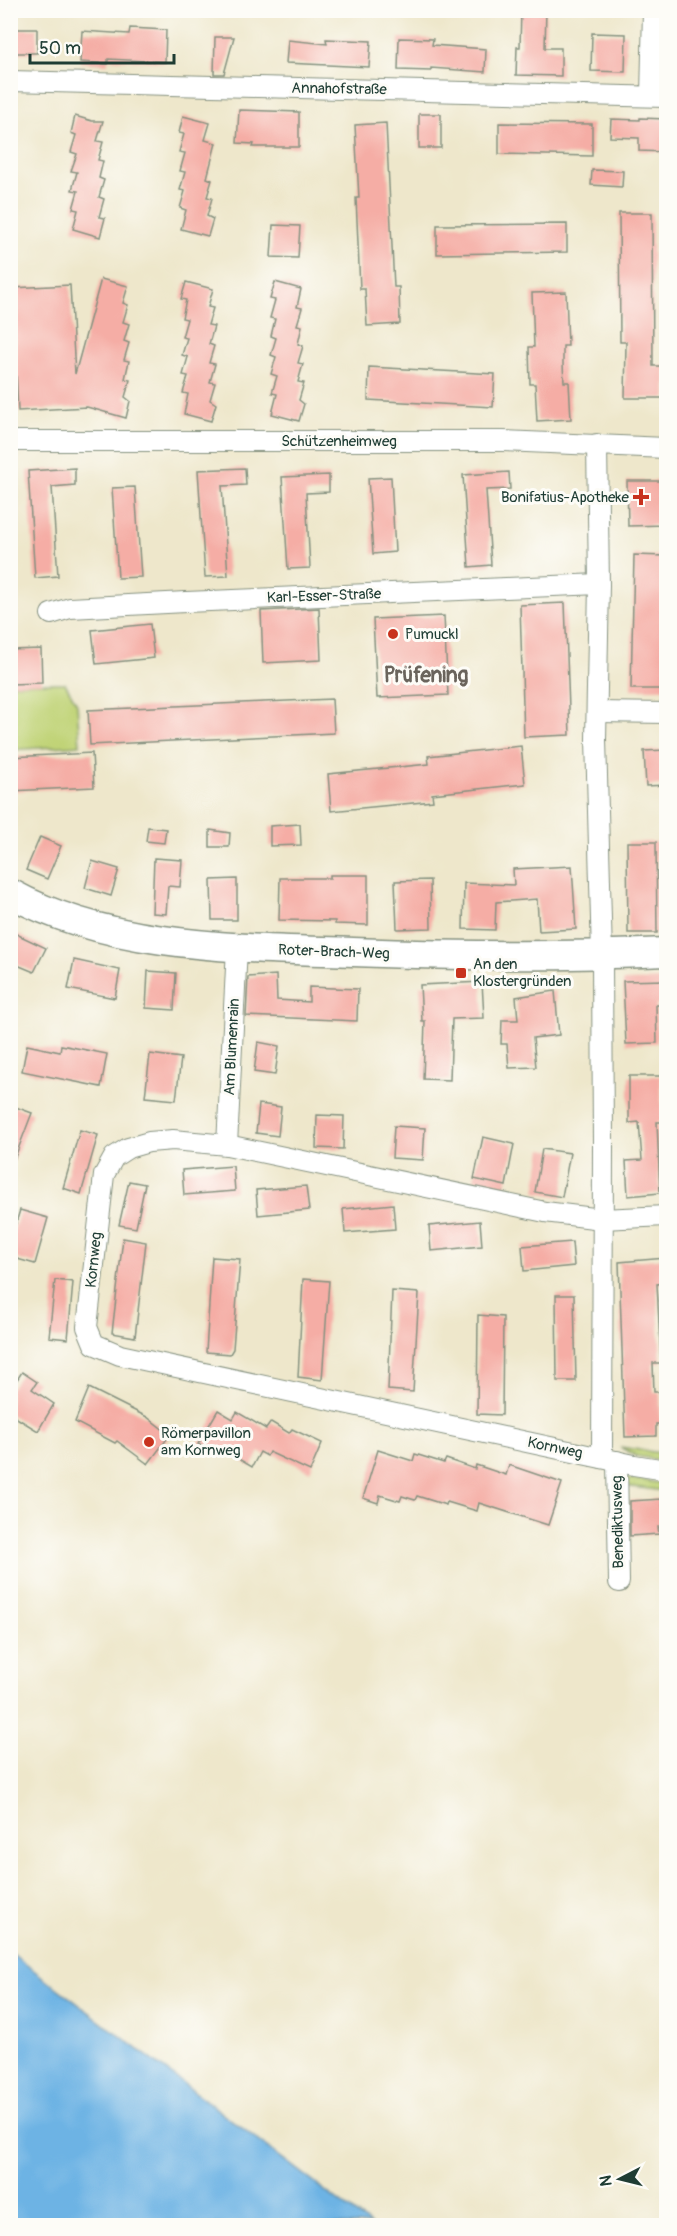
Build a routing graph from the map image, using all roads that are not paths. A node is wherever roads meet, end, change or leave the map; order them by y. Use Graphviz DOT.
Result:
graph roads {
  1 [pos="653,10"];
  2 [pos="10,81"];
  3 [pos="659,97"];
  4 [pos="10,441"];
  5 [pos="597,444"];
  6 [pos="666,448"];
  7 [pos="598,584"];
  8 [pos="51,614"];
  9 [pos="597,712"];
  10 [pos="666,712"];
  11 [pos="10,893"];
  12 [pos="237,948"];
  13 [pos="666,952"];
  14 [pos="602,955"];
  15 [pos="227,1145"];
  16 [pos="666,1216"];
  17 [pos="602,1219"];
  18 [pos="609,1459"];
  19 [pos="666,1470"];
  20 [pos="619,1582"];
  1 -- 3 [label="street"];
  2 -- 3 [label="street, Annahofstraße"];
  4 -- 5 [label="street, Schützenheimweg"];
  5 -- 6 [label="street, Schützenheimweg"];
  5 -- 7 [label="street"];
  7 -- 8 [label="street, Karl-Esser-Straße"];
  7 -- 9 [label="street"];
  9 -- 10 [label="street"];
  9 -- 14 [label="street"];
  11 -- 12 [label="street, Roter-Brach-Weg"];
  12 -- 14 [label="street, Roter-Brach-Weg"];
  12 -- 15 [label="street, Am Blumenrain"];
  13 -- 14 [label="street, Roter-Brach-Weg"];
  14 -- 17 [label="street"];
  15 -- 17 [label="street, Kornweg"];
  15 -- 18 [label="street, Kornweg"];
  16 -- 17 [label="street, Kornweg"];
  17 -- 18 [label="street"];
  18 -- 19 [label="street, Benediktusweg"];
  18 -- 20 [label="street, Benediktusweg"];
}
